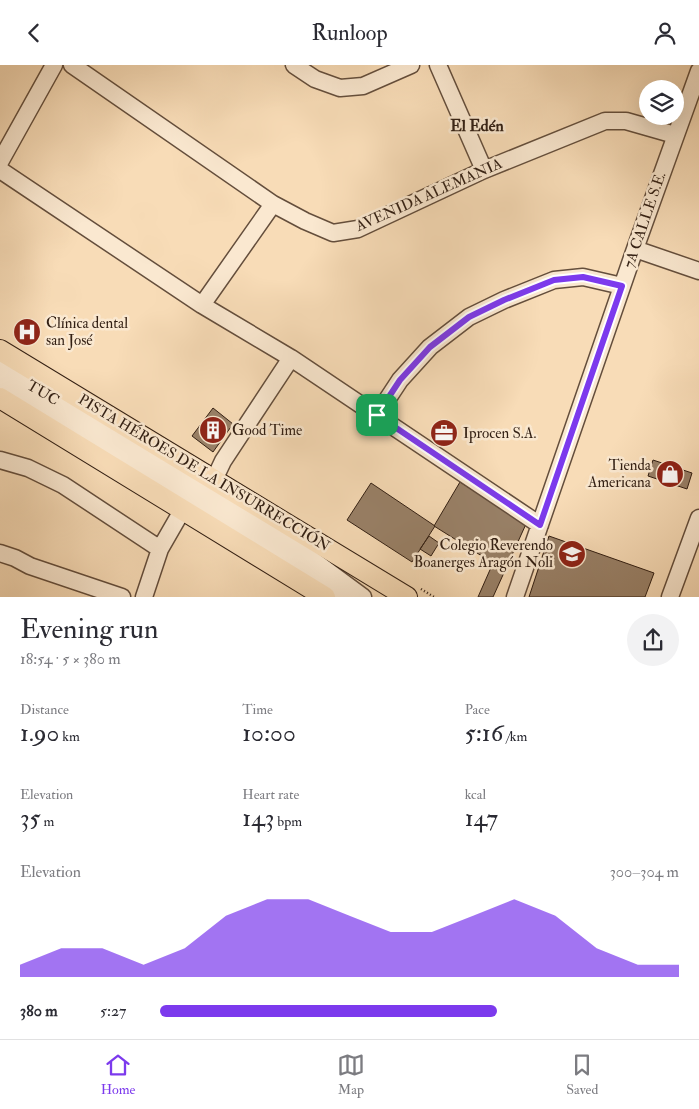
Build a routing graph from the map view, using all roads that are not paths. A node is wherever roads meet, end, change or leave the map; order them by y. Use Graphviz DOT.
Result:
graph roads {
  1 [pos="54,65"];
  2 [pos="72,65"];
  3 [pos="294,65"];
  4 [pos="411,65"];
  5 [pos="438,65"];
  6 [pos="699,71"];
  7 [pos="675,135"];
  8 [pos="0,162"];
  9 [pos="0,170"];
  10 [pos="484,170"];
  11 [pos="273,204"];
  12 [pos="635,249"];
  13 [pos="699,271"];
  14 [pos="622,286"];
  15 [pos="202,305"];
  16 [pos="0,350"];
  17 [pos="291,358"];
  18 [pos="0,368"];
  19 [pos="0,383"];
  20 [pos="0,398"];
  21 [pos="377,415"];
  22 [pos="0,460"];
  23 [pos="214,480"];
  24 [pos="183,509"];
  25 [pos="699,518"];
  26 [pos="540,525"];
  27 [pos="160,549"];
  28 [pos="0,553"];
  29 [pos="122,597"];
  30 [pos="144,597"];
  31 [pos="326,597"];
  32 [pos="347,597"];
  33 [pos="364,597"];
  34 [pos="407,597"];
  35 [pos="515,597"];
  36 [pos="670,597"];
  1 -- 8 [label="street"];
  2 -- 11 [label="street, AVENIDA ALEMANIA"];
  3 -- 4 [label="street"];
  5 -- 10 [label="street"];
  6 -- 7 [label="street, 7A CALLE S.E."];
  7 -- 10 [label="street, AVENIDA ALEMANIA"];
  7 -- 12 [label="street, 7A CALLE S.E."];
  9 -- 15 [label="street"];
  10 -- 11 [label="street, AVENIDA ALEMANIA"];
  11 -- 15 [label="street"];
  12 -- 13 [label="street"];
  12 -- 14 [label="street, 7A CALLE S.E."];
  14 -- 21 [label="street"];
  14 -- 26 [label="street, 7A CALLE S.E."];
  15 -- 17 [label="street"];
  16 -- 23 [label="main road, PISTA HÉROES DE LA INSURRECCIÓN"];
  17 -- 21 [label="street"];
  17 -- 23 [label="street"];
  18 -- 33 [label="street, TUC"];
  19 -- 32 [label="street, TUC"];
  20 -- 24 [label="main road"];
  21 -- 26 [label="street"];
  22 -- 27 [label="street"];
  23 -- 34 [label="main road, PISTA HÉROES DE LA INSURRECCIÓN"];
  24 -- 27 [label="street"];
  24 -- 31 [label="main road"];
  25 -- 36 [label="street"];
  26 -- 35 [label="street, 7A CALLE S.E."];
  27 -- 30 [label="street"];
  28 -- 29 [label="street"];
}
